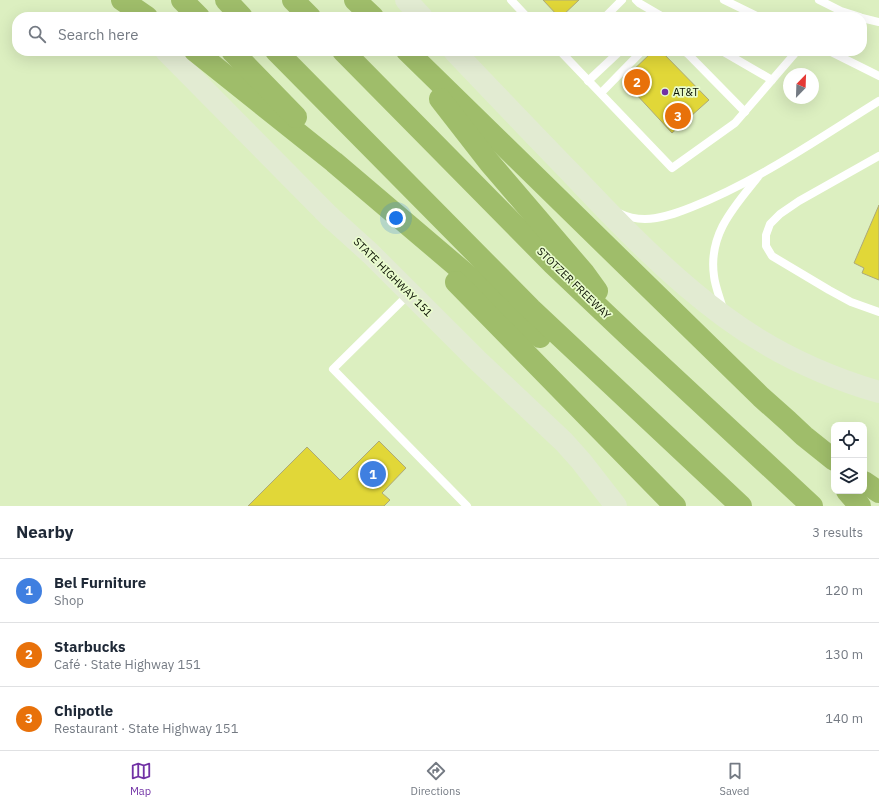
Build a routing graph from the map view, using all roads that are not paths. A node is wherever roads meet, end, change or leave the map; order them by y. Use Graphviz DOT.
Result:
graph roads {
  1 [pos="116,0"];
  2 [pos="122,0"];
  3 [pos="182,0"];
  4 [pos="226,0"];
  5 [pos="293,0"];
  6 [pos="355,0"];
  7 [pos="362,0"];
  8 [pos="406,0"];
  9 [pos="510,0"];
  10 [pos="622,0"];
  11 [pos="724,0"];
  12 [pos="819,0"];
  13 [pos="639,1"];
  14 [pos="128,12"];
  15 [pos="140,12"];
  16 [pos="194,12"];
  17 [pos="237,12"];
  18 [pos="305,12"];
  19 [pos="368,12"];
  20 [pos="372,12"];
  21 [pos="417,12"];
  22 [pos="522,12"];
  23 [pos="610,12"];
  24 [pos="654,12"];
  25 [pos="749,12"];
  26 [pos="847,12"];
  27 [pos="867,19"];
  28 [pos="879,22"];
  29 [pos="171,56"];
  30 [pos="200,56"];
  31 [pos="237,56"];
  32 [pos="281,56"];
  33 [pos="348,56"];
  34 [pos="406,56"];
  35 [pos="412,56"];
  36 [pos="459,56"];
  37 [pos="567,56"];
  38 [pos="615,56"];
  39 [pos="637,56"];
  40 [pos="690,56"];
  41 [pos="731,56"];
  42 [pos="793,56"];
  43 [pos="839,56"];
  44 [pos="879,76"];
  45 [pos="772,80"];
  46 [pos="588,81"];
  47 [pos="600,94"];
  48 [pos="879,101"];
  49 [pos="745,112"];
  50 [pos="879,156"];
  51 [pos="761,174"];
  52 [pos="601,205"];
  53 [pos="410,293"];
  54 [pos="879,312"];
  55 [pos="725,317"];
  56 [pos="632,338"];
  57 [pos="879,392"];
  58 [pos="761,397"];
  59 [pos="596,426"];
  60 [pos="688,456"];
  61 [pos="832,458"];
  62 [pos="831,473"];
  63 [pos="867,484"];
  64 [pos="879,492"];
  65 [pos="850,494"];
  66 [pos="614,505"];
  67 [pos="467,506"];
  68 [pos="658,506"];
  69 [pos="674,506"];
  70 [pos="741,506"];
  71 [pos="812,506"];
  72 [pos="860,506"];
  1 -- 14 [label="main road"];
  2 -- 15 [label="highway"];
  3 -- 16 [label="highway"];
  4 -- 17 [label="highway"];
  5 -- 18 [label="highway"];
  6 -- 19 [label="highway"];
  7 -- 20 [label="highway"];
  8 -- 21 [label="main road"];
  9 -- 22 [label="lane"];
  10 -- 23 [label="lane"];
  11 -- 25 [label="lane"];
  12 -- 26 [label="lane"];
  13 -- 24 [label="lane"];
  27 -- 28 [label="lane"];
  29 -- 53 [label="main road, STATE HIGHWAY 151"];
  30 -- 60 [label="highway"];
  31 -- 59 [label="highway"];
  32 -- 60 [label="highway"];
  33 -- 56 [label="highway, STOTZER FREEWAY"];
  34 -- 56 [label="highway"];
  35 -- 58 [label="highway"];
  36 -- 52 [label="main road"];
  37 -- 46 [label="lane"];
  38 -- 46 [label="lane"];
  39 -- 47 [label="lane"];
  40 -- 49 [label="lane"];
  41 -- 45 [label="lane"];
  42 -- 45 [label="lane"];
  43 -- 44 [label="lane"];
  45 -- 49 [label="lane"];
  46 -- 47 [label="lane"];
  47 -- 49 [label="lane"];
  48 -- 51 [label="lane"];
  50 -- 54 [label="lane"];
  51 -- 52 [label="lane"];
  51 -- 55 [label="lane"];
  52 -- 55 [label="main road"];
  53 -- 66 [label="main road, STATE HIGHWAY 151"];
  53 -- 67 [label="lane"];
  55 -- 57 [label="main road"];
  56 -- 71 [label="highway, STOTZER FREEWAY"];
  58 -- 61 [label="highway"];
  58 -- 62 [label="highway"];
  59 -- 68 [label="highway"];
  59 -- 69 [label="highway"];
  60 -- 70 [label="highway"];
  63 -- 64 [label="highway"];
  65 -- 72 [label="highway"];
}
